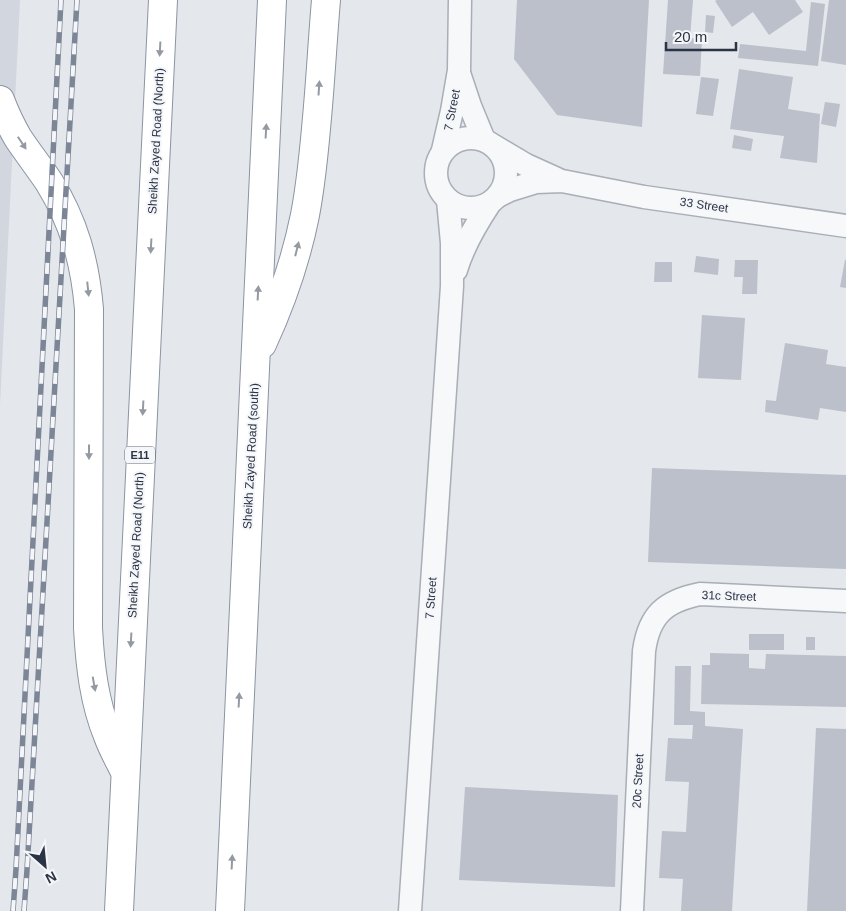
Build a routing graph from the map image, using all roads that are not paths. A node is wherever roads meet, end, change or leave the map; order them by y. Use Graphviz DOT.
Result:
graph roads {
  1 [pos="163,0"];
  2 [pos="272,0"];
  3 [pos="326,0"];
  4 [pos="460,0"];
  5 [pos="459,70"];
  6 [pos="0,100"];
  7 [pos="489,143"];
  8 [pos="443,150"];
  9 [pos="562,181"];
  10 [pos="448,200"];
  11 [pos="494,200"];
  12 [pos="846,226"];
  13 [pos="452,286"];
  14 [pos="255,359"];
  15 [pos="846,601"];
  16 [pos="644,651"];
  17 [pos="125,773"];
  18 [pos="119,911"];
  19 [pos="230,911"];
  20 [pos="410,911"];
  21 [pos="632,911"];
  1 -- 17 [label="highway, Sheikh Zayed Road (North) / E11, one-way"];
  14 -- 2 [label="highway, Sheikh Zayed Road (south), one-way"];
  14 -- 3 [label="highway, one-way"];
  4 -- 5 [label="street, 7 Street"];
  5 -- 7 [label="street, 7 Street"];
  5 -- 8 [label="street, 7 Street"];
  6 -- 17 [label="highway, one-way"];
  7 -- 8 [label="street"];
  7 -- 9 [label="street, 33 Street"];
  7 -- 11 [label="street"];
  8 -- 10 [label="street"];
  9 -- 11 [label="street, 33 Street"];
  9 -- 12 [label="street, 33 Street"];
  10 -- 11 [label="street"];
  10 -- 13 [label="street, 7 Street"];
  11 -- 13 [label="street, 7 Street"];
  13 -- 20 [label="street, 7 Street"];
  19 -- 14 [label="highway, Sheikh Zayed Road (south), one-way"];
  15 -- 16 [label="street, 31c Street"];
  16 -- 21 [label="street, 20c Street"];
  17 -- 18 [label="highway, Sheikh Zayed Road (North) / E11"];
}
